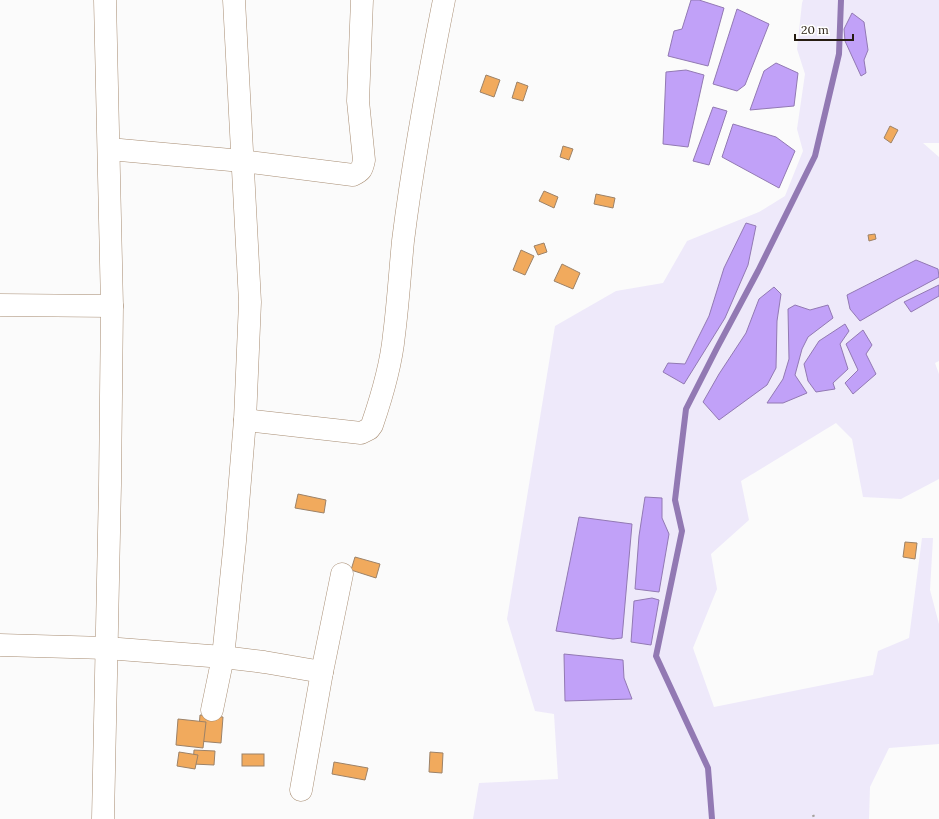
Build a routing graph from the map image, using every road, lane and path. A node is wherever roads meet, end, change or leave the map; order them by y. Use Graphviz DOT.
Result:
graph roads {
  1 [pos="105,0"];
  2 [pos="234,0"];
  3 [pos="362,0"];
  4 [pos="444,0"];
  5 [pos="109,149"];
  6 [pos="242,161"];
  7 [pos="0,305"];
  8 [pos="112,306"];
  9 [pos="245,420"];
  10 [pos="342,574"];
  11 [pos="0,645"];
  12 [pos="106,648"];
  13 [pos="223,657"];
  14 [pos="322,672"];
  15 [pos="212,710"];
  16 [pos="301,790"];
  17 [pos="813,815"];
  18 [pos="103,819"];
  19 [pos="815,819"];
  1 -- 5 [label="street"];
  2 -- 6 [label="street"];
  3 -- 6 [label="street"];
  4 -- 9 [label="street"];
  5 -- 6 [label="street"];
  5 -- 8 [label="street"];
  6 -- 9 [label="street"];
  7 -- 8 [label="street"];
  8 -- 12 [label="street"];
  9 -- 13 [label="street"];
  10 -- 14 [label="street"];
  11 -- 12 [label="street"];
  12 -- 13 [label="street"];
  12 -- 18 [label="street"];
  13 -- 14 [label="street"];
  13 -- 15 [label="street"];
  14 -- 16 [label="street"];
  17 -- 19 [label="path"];
}
